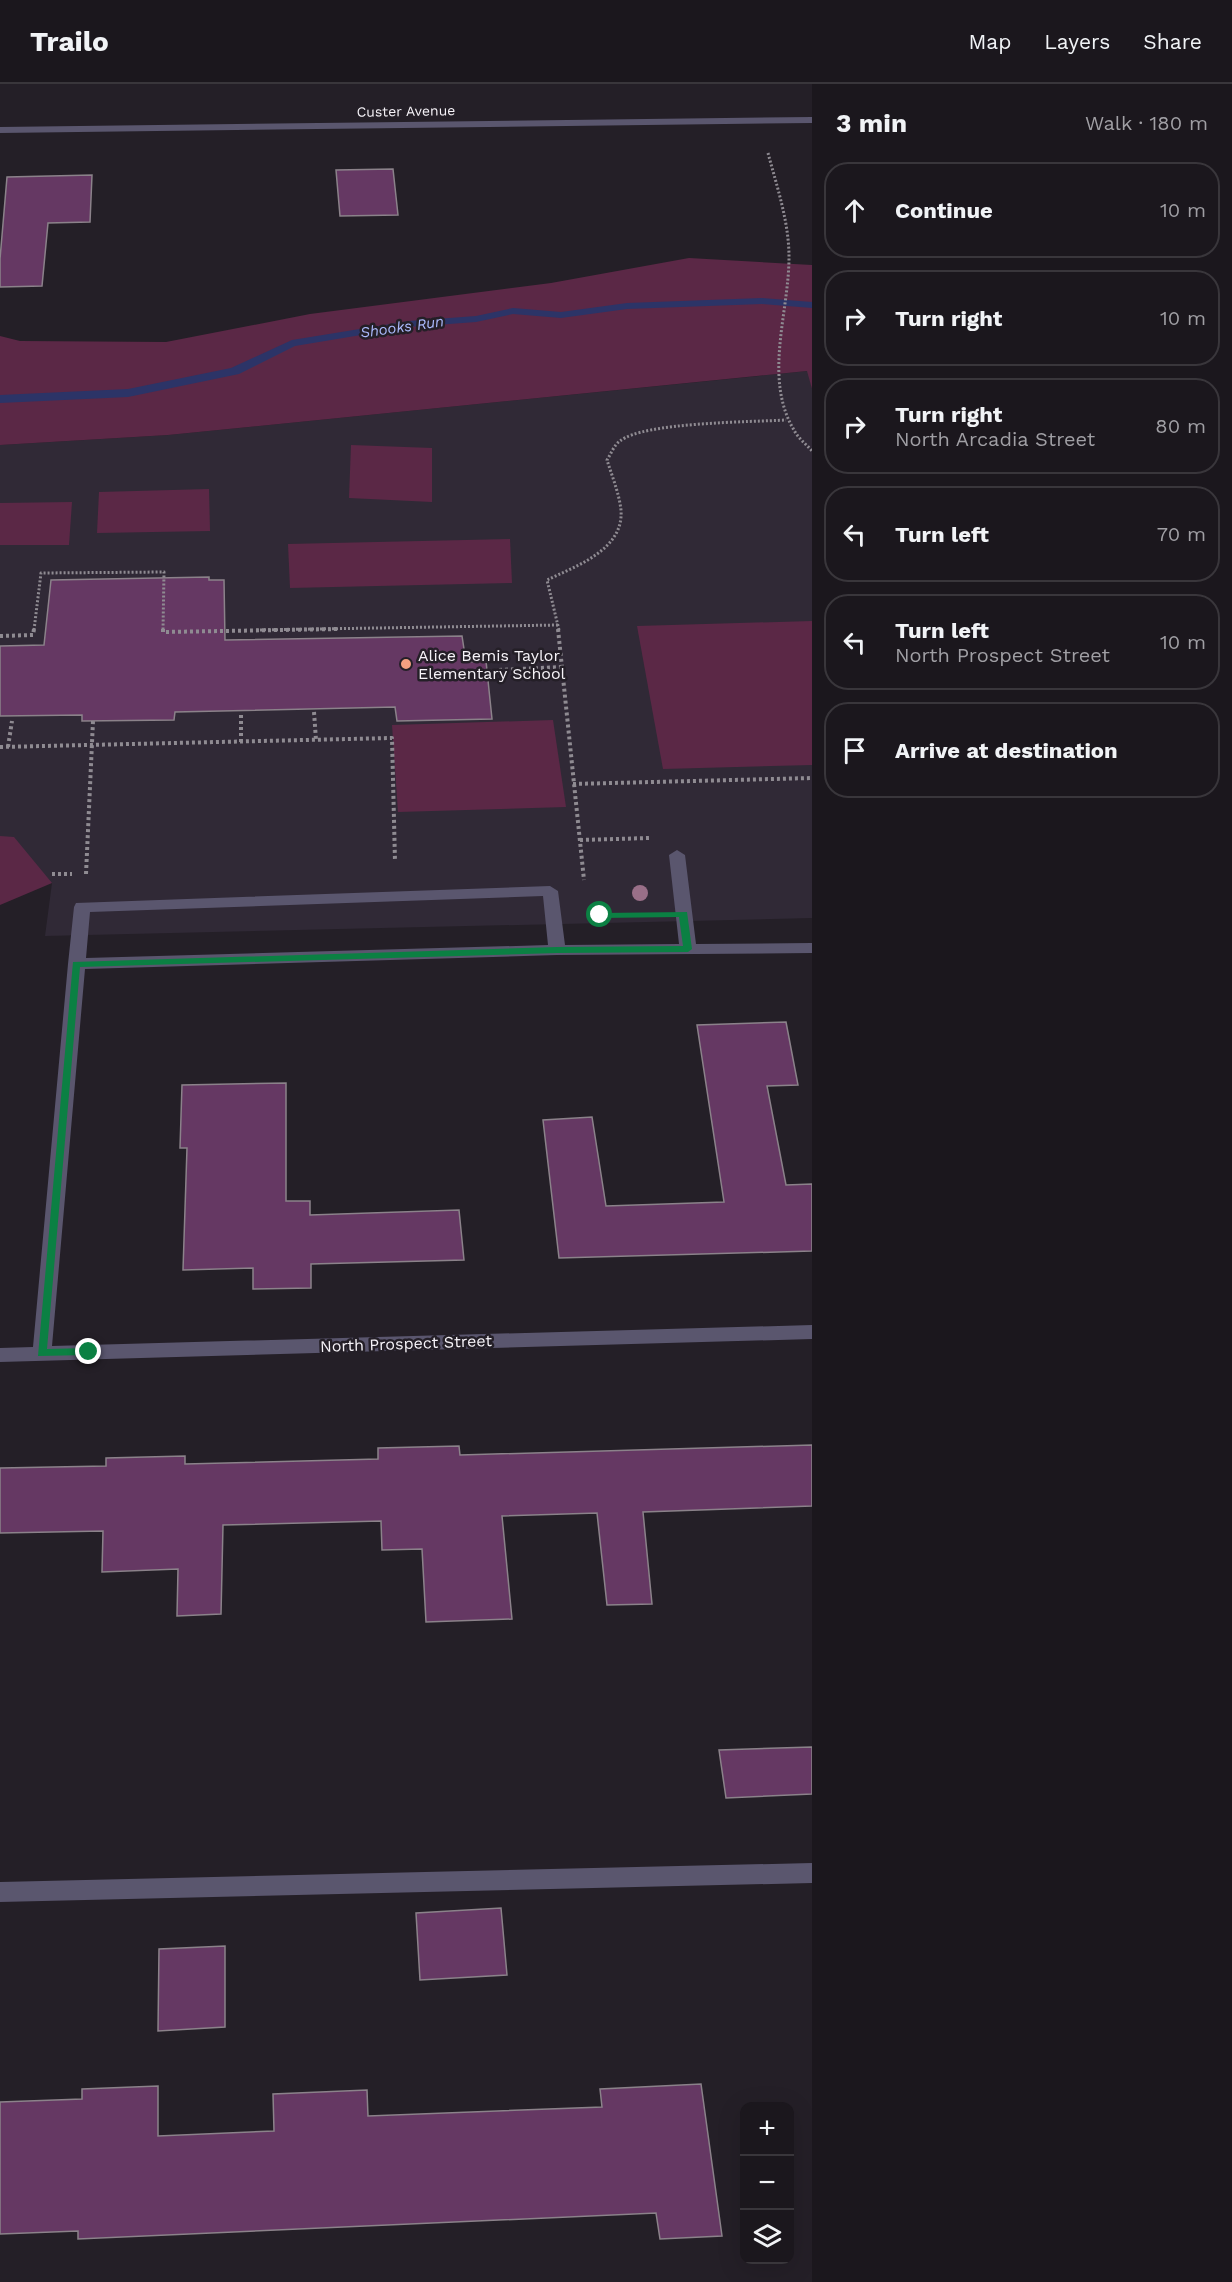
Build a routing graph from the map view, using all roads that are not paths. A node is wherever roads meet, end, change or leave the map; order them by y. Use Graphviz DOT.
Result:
graph roads {
  1 [pos="812,120"];
  2 [pos="0,130"];
  3 [pos="677,855"];
  4 [pos="812,948"];
  5 [pos="688,949"];
  6 [pos="557,950"];
  7 [pos="76,964"];
  8 [pos="812,1332"];
  9 [pos="42,1353"];
  10 [pos="0,1355"];
  11 [pos="812,1873"];
  12 [pos="0,1892"];
  1 -- 2 [label="street, Custer Avenue"];
  3 -- 5 [label="street"];
  4 -- 5 [label="street"];
  5 -- 6 [label="street"];
  6 -- 7 [label="street"];
  6 -- 7 [label="street"];
  7 -- 9 [label="street"];
  8 -- 9 [label="street, North Prospect Street"];
  9 -- 10 [label="street, North Prospect Street"];
  11 -- 12 [label="street"];
}
